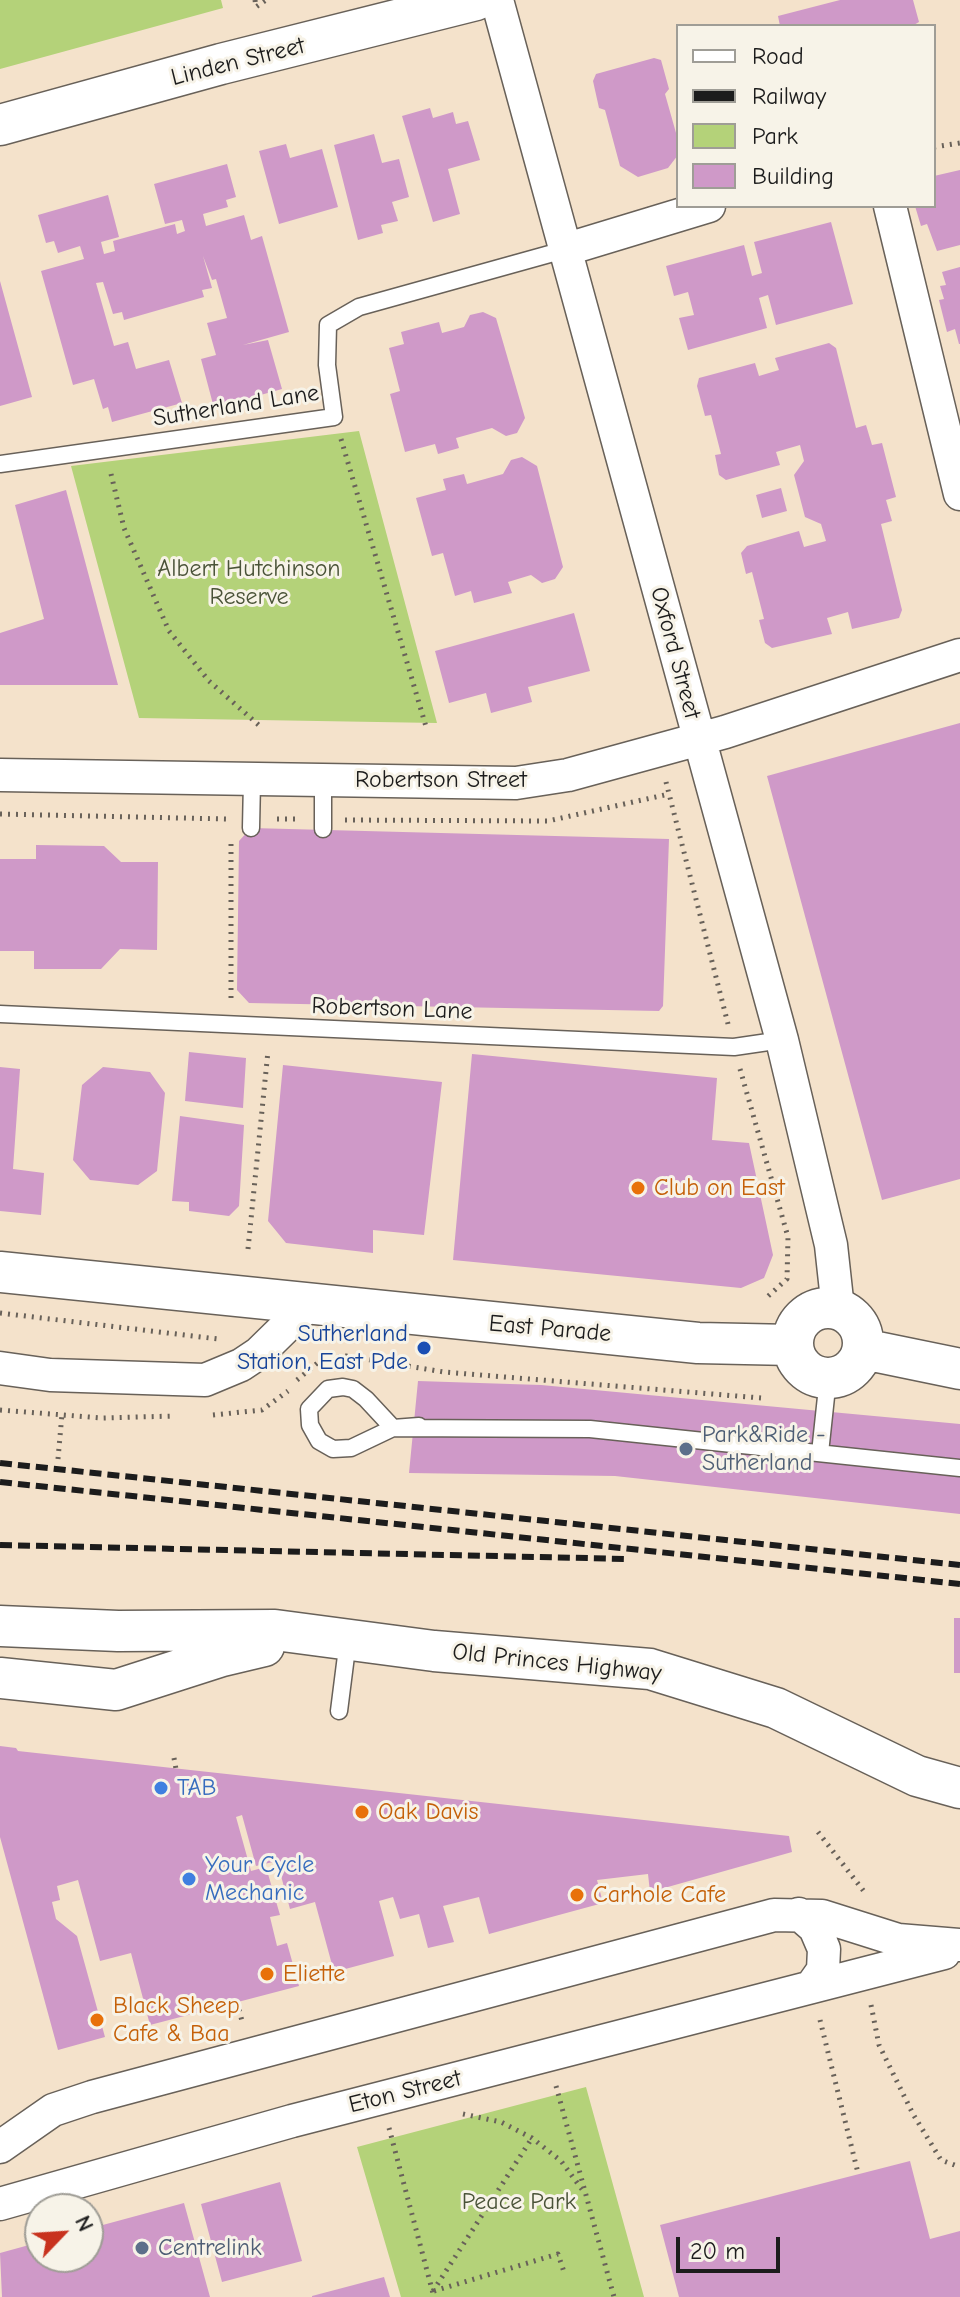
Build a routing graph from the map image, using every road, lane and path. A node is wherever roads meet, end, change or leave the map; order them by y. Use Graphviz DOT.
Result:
graph roads {
  1 [pos="255,0"];
  2 [pos="266,0"];
  3 [pos="476,0"];
  4 [pos="497,0"];
  5 [pos="0,125"];
  6 [pos="960,143"];
  7 [pos="936,147"];
  8 [pos="702,208"];
  9 [pos="890,208"];
  10 [pos="564,250"];
  11 [pos="334,417"];
  12 [pos="85,453"];
  13 [pos="0,464"];
  14 [pos="960,494"];
  15 [pos="960,655"];
  16 [pos="262,728"];
  17 [pos="427,730"];
  18 [pos="699,739"];
  19 [pos="0,775"];
  20 [pos="323,780"];
  21 [pos="252,781"];
  22 [pos="230,819"];
  23 [pos="231,827"];
  24 [pos="251,828"];
  25 [pos="323,829"];
  26 [pos="231,841"];
  27 [pos="0,1014"];
  28 [pos="232,1025"];
  29 [pos="271,1028"];
  30 [pos="782,1040"];
  31 [pos="248,1249"];
  32 [pos="0,1272"];
  33 [pos="307,1306"];
  34 [pos="838,1309"];
  35 [pos="0,1313"];
  36 [pos="215,1338"];
  37 [pos="792,1345"];
  38 [pos="863,1349"];
  39 [pos="0,1368"];
  40 [pos="960,1369"];
  41 [pos="303,1373"];
  42 [pos="50,1375"];
  43 [pos="828,1378"];
  44 [pos="0,1382"];
  45 [pos="761,1398"];
  46 [pos="0,1410"];
  47 [pos="393,1428"];
  48 [pos="820,1453"];
  49 [pos="58,1459"];
  50 [pos="960,1468"];
  51 [pos="0,1624"];
  52 [pos="43,1628"];
  53 [pos="348,1640"];
  54 [pos="0,1678"];
  55 [pos="100,1689"];
  56 [pos="339,1711"];
  57 [pos="174,1758"];
  58 [pos="176,1769"];
  59 [pos="952,1789"];
  60 [pos="799,1914"];
  61 [pos="960,1946"];
  62 [pos="811,1987"];
  63 [pos="820,2020"];
  64 [pos="550,2055"];
  65 [pos="454,2112"];
  66 [pos="388,2128"];
  67 [pos="532,2138"];
  68 [pos="0,2147"];
  69 [pos="858,2173"];
  70 [pos="586,2196"];
  71 [pos="0,2204"];
  72 [pos="564,2272"];
  73 [pos="433,2294"];
  74 [pos="614,2297"];
  1 -- 2 [label="path"];
  3 -- 5 [label="street, Linden Street"];
  4 -- 10 [label="street, Oxford Street"];
  6 -- 7 [label="path"];
  8 -- 10 [label="street"];
  9 -- 14 [label="street"];
  10 -- 11 [label="lane, Sutherland Lane"];
  10 -- 18 [label="street, Oxford Street"];
  11 -- 12 [label="lane, Sutherland Lane"];
  11 -- 17 [label="path"];
  12 -- 13 [label="lane, Sutherland Lane"];
  12 -- 16 [label="path"];
  15 -- 18 [label="street, Robertson Street"];
  18 -- 20 [label="street, Robertson Street"];
  18 -- 30 [label="street, Oxford Street"];
  19 -- 21 [label="street, Robertson Street"];
  20 -- 21 [label="street, Robertson Street"];
  20 -- 25 [label="lane"];
  21 -- 24 [label="lane"];
  22 -- 23 [label="path"];
  26 -- 28 [label="path"];
  27 -- 28 [label="lane, Robertson Lane"];
  28 -- 29 [label="lane, Robertson Lane"];
  29 -- 30 [label="lane, Robertson Lane"];
  29 -- 31 [label="path"];
  30 -- 34 [label="street, Oxford Street"];
  32 -- 33 [label="street, East Parade"];
  33 -- 37 [label="street, East Parade"];
  33 -- 42 [label="street"];
  34 -- 37 [label="street"];
  34 -- 38 [label="street"];
  35 -- 36 [label="path"];
  37 -- 43 [label="street"];
  38 -- 40 [label="street"];
  38 -- 43 [label="street"];
  39 -- 42 [label="street"];
  41 -- 45 [label="path"];
  42 -- 44 [label="street"];
  43 -- 48 [label="lane"];
  46 -- 49 [label="path"];
  47 -- 47 [label="lane"];
  47 -- 48 [label="lane"];
  48 -- 50 [label="lane"];
  51 -- 52 [label="street, Old Princes Highway"];
  52 -- 53 [label="street, Old Princes Highway"];
  52 -- 55 [label="street"];
  53 -- 55 [label="street, Old Princes Highway"];
  53 -- 56 [label="lane"];
  53 -- 59 [label="street, Old Princes Highway"];
  54 -- 55 [label="street, Old Princes Highway"];
  57 -- 58 [label="path"];
  60 -- 61 [label="street, Eton Street"];
  60 -- 62 [label="street"];
  60 -- 68 [label="street, Eton Street"];
  61 -- 62 [label="street, Eton Street"];
  62 -- 64 [label="street, Eton Street"];
  63 -- 69 [label="path"];
  64 -- 70 [label="path"];
  64 -- 71 [label="street, Eton Street"];
  65 -- 67 [label="path"];
  66 -- 73 [label="path"];
  67 -- 70 [label="path"];
  67 -- 73 [label="path"];
  70 -- 74 [label="path"];
  72 -- 73 [label="path"];
}
